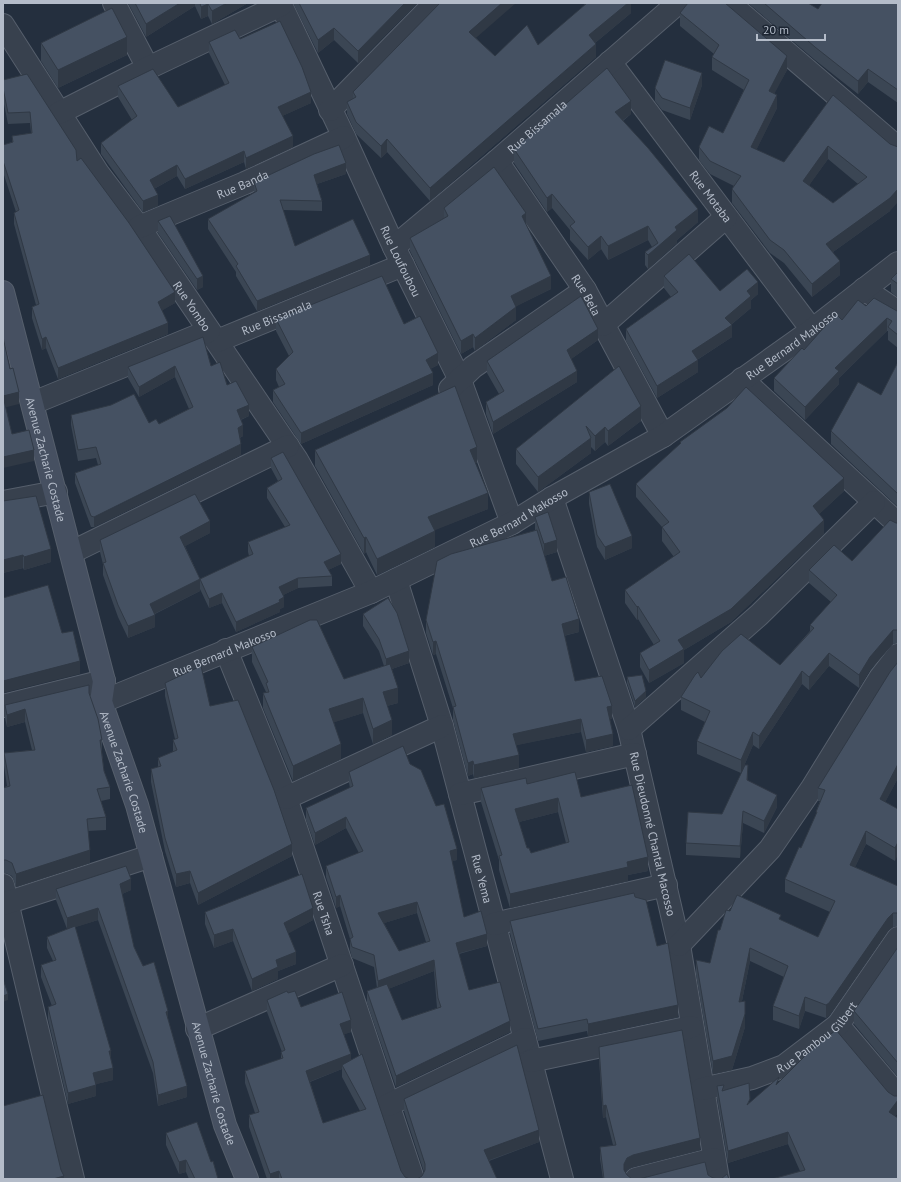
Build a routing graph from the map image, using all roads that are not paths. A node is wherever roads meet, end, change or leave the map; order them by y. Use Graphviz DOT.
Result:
graph roads {
  1 [pos="114,3"];
  2 [pos="435,3"];
  3 [pos="678,3"];
  4 [pos="729,3"];
  5 [pos="281,4"];
  6 [pos="3,25"];
  7 [pos="610,62"];
  8 [pos="148,68"];
  9 [pos="330,110"];
  10 [pos="59,114"];
  11 [pos="344,137"];
  12 [pos="898,148"];
  13 [pos="497,161"];
  14 [pos="726,216"];
  15 [pos="139,227"];
  16 [pos="399,256"];
  17 [pos="898,263"];
  18 [pos="864,289"];
  19 [pos="586,290"];
  20 [pos="3,292"];
  21 [pos="898,312"];
  22 [pos="603,325"];
  23 [pos="812,330"];
  24 [pos="213,336"];
  25 [pos="10,341"];
  26 [pos="742,379"];
  27 [pos="460,380"];
  28 [pos="433,398"];
  29 [pos="33,403"];
  30 [pos="663,436"];
  31 [pos="318,450"];
  32 [pos="292,453"];
  33 [pos="56,492"];
  34 [pos="552,498"];
  35 [pos="3,502"];
  36 [pos="874,502"];
  37 [pos="512,523"];
  38 [pos="898,524"];
  39 [pos="72,552"];
  40 [pos="396,580"];
  41 [pos="371,592"];
  42 [pos="226,650"];
  43 [pos="898,655"];
  44 [pos="103,692"];
  45 [pos="3,706"];
  46 [pos="442,726"];
  47 [pos="629,729"];
  48 [pos="635,754"];
  49 [pos="460,794"];
  50 [pos="286,798"];
  51 [pos="151,856"];
  52 [pos="666,884"];
  53 [pos="5,897"];
  54 [pos="494,924"];
  55 [pos="898,938"];
  56 [pos="679,945"];
  57 [pos="342,965"];
  58 [pos="838,1025"];
  59 [pos="691,1027"];
  60 [pos="197,1029"];
  61 [pos="525,1039"];
  62 [pos="531,1061"];
  63 [pos="702,1088"];
  64 [pos="898,1096"];
  65 [pos="388,1104"];
  66 [pos="716,1169"];
  67 [pos="73,1179"];
  68 [pos="247,1179"];
  69 [pos="413,1179"];
  70 [pos="562,1179"];
  71 [pos="636,1179"];
  1 -- 8 [label="street"];
  2 -- 9 [label="street"];
  3 -- 7 [label="street, Rue Bissamala"];
  4 -- 12 [label="street"];
  5 -- 8 [label="street"];
  5 -- 9 [label="street, Rue Loufoubou"];
  6 -- 10 [label="street, Rue Yombo"];
  7 -- 13 [label="street, Rue Bissamala"];
  7 -- 14 [label="street, Rue Motaba"];
  8 -- 10 [label="street"];
  9 -- 11 [label="street, Rue Loufoubou"];
  10 -- 15 [label="street, Rue Yombo"];
  11 -- 15 [label="street, Rue Banda"];
  11 -- 16 [label="street, Rue Loufoubou"];
  13 -- 16 [label="street, Rue Bissamala"];
  13 -- 19 [label="street, Rue Bela"];
  14 -- 22 [label="street"];
  14 -- 23 [label="street, Rue Motaba"];
  15 -- 24 [label="street, Rue Yombo"];
  16 -- 24 [label="street, Rue Bissamala"];
  16 -- 27 [label="street, Rue Loufoubou"];
  17 -- 18 [label="street, Rue Bernard Makosso"];
  18 -- 21 [label="street"];
  18 -- 23 [label="street, Rue Bernard Makosso"];
  19 -- 22 [label="street, Rue Bela"];
  19 -- 27 [label="street"];
  20 -- 25 [label="street, Avenue Zacharie Costade"];
  22 -- 30 [label="street, Rue Bela"];
  23 -- 26 [label="street, Rue Bernard Makosso"];
  24 -- 29 [label="street, Rue Bissamala"];
  24 -- 32 [label="street, Rue Yombo"];
  25 -- 29 [label="street, Avenue Zacharie Costade"];
  26 -- 30 [label="street, Rue Bernard Makosso"];
  26 -- 36 [label="street"];
  27 -- 28 [label="street"];
  27 -- 37 [label="street, Rue Loufoubou"];
  29 -- 33 [label="street, Avenue Zacharie Costade"];
  30 -- 34 [label="street, Rue Bernard Makosso"];
  31 -- 32 [label="street"];
  32 -- 39 [label="street"];
  32 -- 41 [label="street, Rue Yombo"];
  33 -- 35 [label="street"];
  33 -- 39 [label="street, Avenue Zacharie Costade"];
  34 -- 37 [label="street, Rue Bernard Makosso"];
  34 -- 47 [label="street, Rue Dieudonné Chantal Macosso"];
  36 -- 38 [label="street"];
  36 -- 47 [label="street"];
  37 -- 40 [label="street, Rue Bernard Makosso"];
  39 -- 44 [label="street, Avenue Zacharie Costade"];
  40 -- 41 [label="street, Rue Bernard Makosso"];
  40 -- 46 [label="street, Rue Yema"];
  41 -- 42 [label="street, Rue Bernard Makosso"];
  42 -- 44 [label="street, Rue Bernard Makosso"];
  42 -- 50 [label="street, Rue Tsha"];
  43 -- 56 [label="street"];
  44 -- 45 [label="street, Rue Bernard Makosso"];
  44 -- 51 [label="street, Avenue Zacharie Costade"];
  46 -- 49 [label="street, Rue Yema"];
  46 -- 50 [label="street"];
  47 -- 48 [label="street, Rue Dieudonné Chantal Macosso"];
  48 -- 49 [label="street"];
  48 -- 52 [label="street, Rue Dieudonné Chantal Macosso"];
  49 -- 54 [label="street, Rue Yema"];
  50 -- 57 [label="street, Rue Tsha"];
  51 -- 53 [label="street"];
  51 -- 60 [label="street, Avenue Zacharie Costade"];
  52 -- 54 [label="street"];
  52 -- 56 [label="street, Rue Dieudonné Chantal Macosso"];
  53 -- 67 [label="street"];
  54 -- 61 [label="street, Rue Yema"];
  55 -- 58 [label="street, Rue Pambou Gilbert"];
  56 -- 59 [label="street, Rue Dieudonné Chantal Macosso"];
  57 -- 60 [label="street"];
  57 -- 65 [label="street, Rue Tsha"];
  58 -- 63 [label="street, Rue Pambou Gilbert"];
  58 -- 64 [label="street"];
  59 -- 62 [label="street"];
  59 -- 63 [label="street, Rue Dieudonné Chantal Macosso"];
  60 -- 68 [label="street, Avenue Zacharie Costade"];
  61 -- 62 [label="street, Rue Yema"];
  61 -- 65 [label="street"];
  62 -- 70 [label="street, Rue Yema"];
  63 -- 66 [label="street, Rue Dieudonné Chantal Macosso"];
  65 -- 69 [label="street, Rue Tsha"];
  66 -- 71 [label="street"];
}
